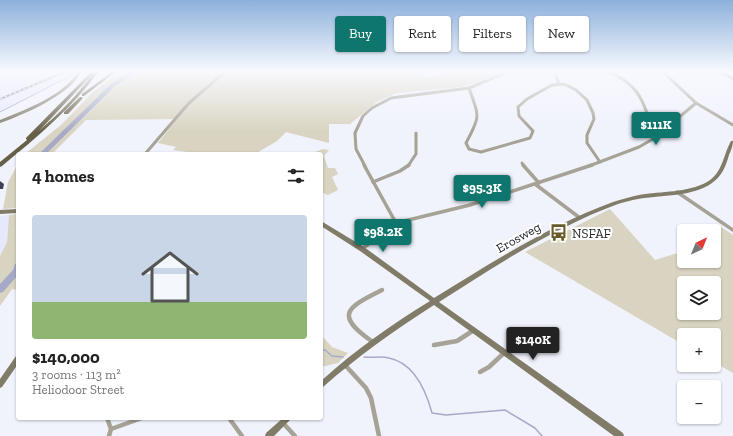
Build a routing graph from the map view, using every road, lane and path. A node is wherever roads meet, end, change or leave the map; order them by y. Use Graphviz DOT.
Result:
graph roads {
  1 [pos="59,91"];
  2 [pos="79,91"];
  3 [pos="84,91"];
  4 [pos="85,91"];
  5 [pos="86,91"];
  6 [pos="201,91"];
  7 [pos="442,91"];
  8 [pos="471,91"];
  9 [pos="543,91"];
  10 [pos="578,91"];
  11 [pos="635,91"];
  12 [pos="684,91"];
  13 [pos="82,94"];
  14 [pos="696,102"];
  15 [pos="0,122"];
  16 [pos="733,125"];
  17 [pos="661,132"];
  18 [pos="416,133"];
  19 [pos="733,142"];
  20 [pos="19,152"];
  21 [pos="19,152"];
  22 [pos="147,152"];
  23 [pos="16,155"];
  24 [pos="16,155"];
  25 [pos="600,162"];
  26 [pos="522,163"];
  27 [pos="0,165"];
  28 [pos="0,170"];
  29 [pos="373,182"];
  30 [pos="537,183"];
  31 [pos="676,192"];
  32 [pos="16,211"];
  33 [pos="0,212"];
  34 [pos="580,218"];
  35 [pos="396,223"];
  36 [pos="323,224"];
  37 [pos="733,230"];
  38 [pos="362,249"];
  39 [pos="382,290"];
  40 [pos="435,301"];
  41 [pos="474,330"];
  42 [pos="373,342"];
  43 [pos="434,345"];
  44 [pos="505,352"];
  45 [pos="16,361"];
  46 [pos="344,364"];
  47 [pos="480,372"];
  48 [pos="323,382"];
  49 [pos="0,385"];
  50 [pos="108,420"];
  51 [pos="136,420"];
  52 [pos="230,420"];
  53 [pos="285,421"];
  54 [pos="111,429"];
  55 [pos="109,436"];
  56 [pos="242,436"];
  57 [pos="269,436"];
  58 [pos="295,436"];
  59 [pos="379,436"];
  60 [pos="620,436"];
  1 -- 15 [label="street"];
  2 -- 21 [label="main road"];
  3 -- 13 [label="main road"];
  4 -- 13 [label="main road"];
  5 -- 13 [label="main road"];
  6 -- 22 [label="street"];
  7 -- 29 [label="street"];
  8 -- 9 [label="street"];
  10 -- 25 [label="street"];
  11 -- 17 [label="street"];
  12 -- 14 [label="street"];
  13 -- 20 [label="main road"];
  14 -- 16 [label="street"];
  14 -- 17 [label="street"];
  17 -- 25 [label="street"];
  18 -- 29 [label="street"];
  19 -- 31 [label="street, Erosweg"];
  23 -- 27 [label="main road"];
  24 -- 28 [label="main road"];
  25 -- 30 [label="street"];
  26 -- 30 [label="street"];
  29 -- 35 [label="street"];
  30 -- 34 [label="street"];
  30 -- 35 [label="street"];
  31 -- 34 [label="street, Erosweg"];
  31 -- 37 [label="street"];
  32 -- 33 [label="street"];
  34 -- 40 [label="street, Erosweg"];
  35 -- 38 [label="street"];
  36 -- 38 [label="street"];
  38 -- 40 [label="street"];
  39 -- 42 [label="street"];
  40 -- 41 [label="street"];
  40 -- 42 [label="street, Erosweg"];
  41 -- 43 [label="street"];
  41 -- 44 [label="street"];
  42 -- 46 [label="street, Erosweg"];
  44 -- 47 [label="street"];
  44 -- 60 [label="street"];
  45 -- 49 [label="street"];
  46 -- 48 [label="street, Erosweg"];
  46 -- 59 [label="street"];
  50 -- 54 [label="street"];
  51 -- 54 [label="street"];
  52 -- 56 [label="street"];
  53 -- 57 [label="street"];
  53 -- 58 [label="street"];
  54 -- 55 [label="street"];
}
